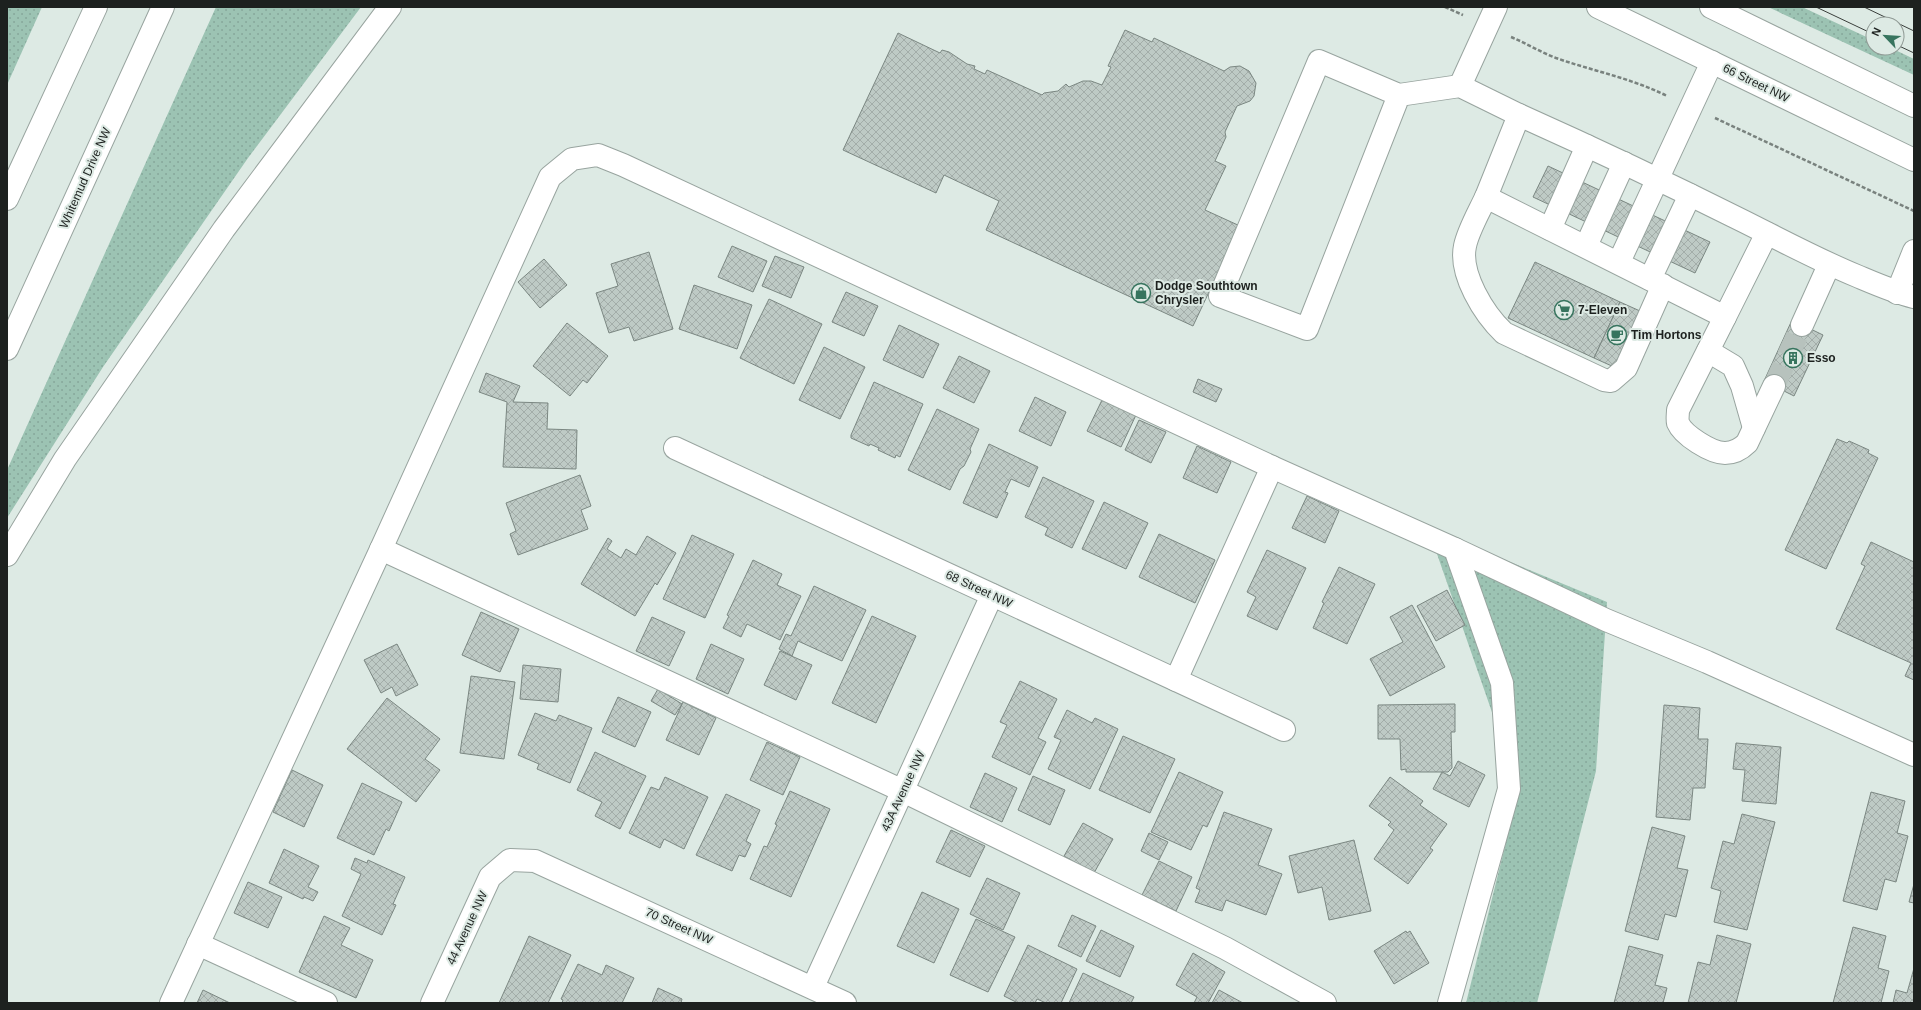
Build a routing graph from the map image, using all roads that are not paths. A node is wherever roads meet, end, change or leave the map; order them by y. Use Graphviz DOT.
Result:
graph roads {
  1 [pos="96,7"];
  2 [pos="163,7"];
  3 [pos="390,7"];
  4 [pos="1496,7"];
  5 [pos="1598,7"];
  6 [pos="1711,7"];
  7 [pos="1712,62"];
  8 [pos="1460,86"];
  9 [pos="1399,95"];
  10 [pos="1914,106"];
  11 [pos="1520,115"];
  12 [pos="1587,146"];
  13 [pos="1914,160"];
  14 [pos="1624,163"];
  15 [pos="1658,178"];
  16 [pos="1690,195"];
  17 [pos="1486,197"];
  18 [pos="7,199"];
  19 [pos="1550,229"];
  20 [pos="1767,233"];
  21 [pos="1586,246"];
  22 [pos="1914,251"];
  23 [pos="1619,262"];
  24 [pos="1830,265"];
  25 [pos="1656,282"];
  26 [pos="1905,295"];
  27 [pos="1725,317"];
  28 [pos="1802,325"];
  29 [pos="7,349"];
  30 [pos="1708,351"];
  31 [pos="1774,386"];
  32 [pos="1754,428"];
  33 [pos="675,448"];
  34 [pos="1272,467"];
  35 [pos="381,549"];
  36 [pos="1455,550"];
  37 [pos="7,555"];
  38 [pos="992,595"];
  39 [pos="1176,680"];
  40 [pos="1284,730"];
  41 [pos="1914,755"];
  42 [pos="902,791"];
  43 [pos="510,860"];
  44 [pos="198,944"];
  45 [pos="813,987"];
  46 [pos="171,1003"];
  47 [pos="326,1003"];
  48 [pos="432,1003"];
  49 [pos="845,1003"];
  50 [pos="1325,1003"];
  51 [pos="1449,1003"];
  1 -- 18 [label="main road"];
  2 -- 29 [label="main road, Whitemud Drive NW"];
  3 -- 37 [label="main road"];
  4 -- 8 [label="main road"];
  5 -- 7 [label="main road, 66 Street NW"];
  6 -- 10 [label="main road"];
  7 -- 13 [label="main road, 66 Street NW"];
  7 -- 15 [label="main road"];
  8 -- 9 [label="main road"];
  8 -- 11 [label="main road"];
  9 -- 9 [label="main road"];
  11 -- 12 [label="main road"];
  11 -- 17 [label="main road"];
  12 -- 14 [label="main road"];
  12 -- 19 [label="main road"];
  14 -- 15 [label="main road"];
  14 -- 21 [label="main road"];
  15 -- 16 [label="main road"];
  15 -- 23 [label="main road"];
  16 -- 20 [label="main road"];
  16 -- 25 [label="main road"];
  17 -- 19 [label="main road"];
  17 -- 25 [label="main road"];
  19 -- 21 [label="main road"];
  20 -- 24 [label="main road"];
  20 -- 27 [label="main road"];
  21 -- 23 [label="main road"];
  22 -- 26 [label="main road"];
  23 -- 25 [label="main road"];
  24 -- 26 [label="main road"];
  24 -- 28 [label="main road"];
  25 -- 27 [label="main road"];
  27 -- 30 [label="main road"];
  30 -- 32 [label="main road"];
  30 -- 32 [label="main road"];
  31 -- 32 [label="main road"];
  33 -- 38 [label="main road, 68 Street NW"];
  34 -- 35 [label="main road"];
  34 -- 36 [label="main road"];
  34 -- 39 [label="main road"];
  35 -- 42 [label="main road"];
  35 -- 44 [label="main road"];
  36 -- 41 [label="main road"];
  36 -- 51 [label="main road"];
  38 -- 39 [label="main road, 68 Street NW"];
  38 -- 42 [label="main road, 43A Avenue NW"];
  39 -- 40 [label="main road, 68 Street NW"];
  42 -- 45 [label="main road, 43A Avenue NW"];
  42 -- 50 [label="main road"];
  43 -- 45 [label="main road, 70 Street NW"];
  43 -- 48 [label="main road, 44 Avenue NW"];
  44 -- 46 [label="main road"];
  44 -- 47 [label="main road"];
  45 -- 49 [label="main road, 70 Street NW"];
}
